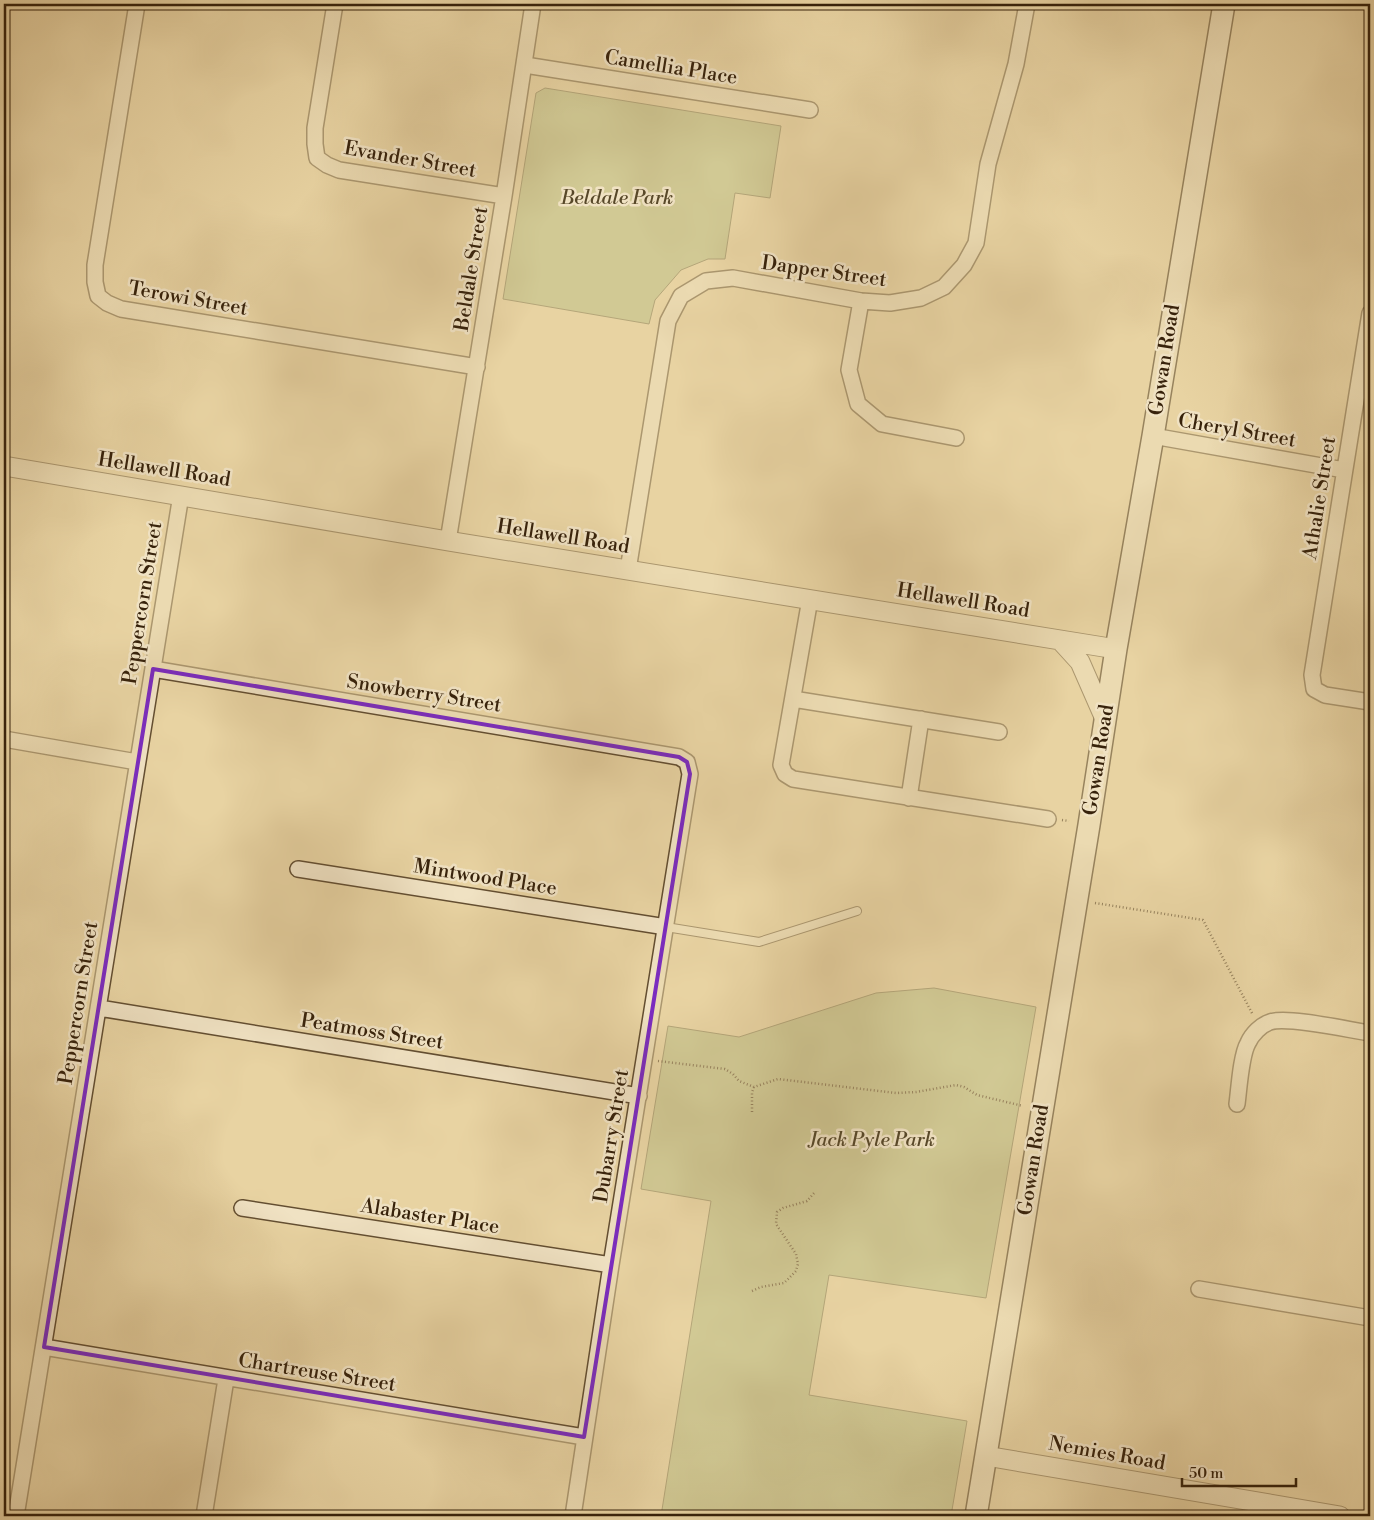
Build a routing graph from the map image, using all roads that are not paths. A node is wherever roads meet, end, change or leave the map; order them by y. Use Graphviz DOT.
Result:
graph roads {
  1 [pos="137,4"];
  2 [pos="335,4"];
  3 [pos="533,4"];
  4 [pos="1027,4"];
  5 [pos="1224,4"];
  6 [pos="525,65"];
  7 [pos="810,110"];
  8 [pos="504,196"];
  9 [pos="861,301"];
  10 [pos="1370,313"];
  11 [pos="477,366"];
  12 [pos="1153,436"];
  13 [pos="956,438"];
  14 [pos="4,466"];
  15 [pos="1344,470"];
  16 [pos="181,495"];
  17 [pos="448,541"];
  18 [pos="628,570"];
  19 [pos="810,599"];
  20 [pos="1060,640"];
  21 [pos="1116,649"];
  22 [pos="153,669"];
  23 [pos="793,698"];
  24 [pos="1370,702"];
  25 [pos="921,719"];
  26 [pos="1105,720"];
  27 [pos="999,732"];
  28 [pos="4,739"];
  29 [pos="137,762"];
  30 [pos="687,762"];
  31 [pos="909,798"];
  32 [pos="1048,820"];
  33 [pos="298,869"];
  34 [pos="857,911"];
  35 [pos="666,927"];
  36 [pos="99,1008"];
  37 [pos="1370,1033"];
  38 [pos="639,1096"];
  39 [pos="1237,1104"];
  40 [pos="242,1208"];
  41 [pos="611,1265"];
  42 [pos="1199,1289"];
  43 [pos="1370,1318"];
  44 [pos="44,1347"];
  45 [pos="226,1378"];
  46 [pos="584,1437"];
  47 [pos="986,1456"];
  48 [pos="16,1516"];
  49 [pos="204,1516"];
  50 [pos="573,1516"];
  51 [pos="976,1516"];
  52 [pos="1340,1516"];
  1 -- 11 [label="street, Terowi Street"];
  2 -- 8 [label="street, Evander Street"];
  3 -- 6 [label="street, Beldale Street"];
  4 -- 9 [label="street, Dapper Street"];
  5 -- 12 [label="main road, Gowan Road"];
  6 -- 7 [label="street, Camellia Place"];
  6 -- 8 [label="street, Beldale Street"];
  8 -- 11 [label="street, Beldale Street"];
  9 -- 13 [label="street"];
  9 -- 18 [label="street, Dapper Street"];
  10 -- 15 [label="street, Athalie Street"];
  11 -- 17 [label="street, Beldale Street"];
  12 -- 15 [label="street, Cheryl Street"];
  12 -- 21 [label="main road, Gowan Road"];
  14 -- 16 [label="street, Hellawell Road"];
  15 -- 24 [label="street, Athalie Street"];
  16 -- 17 [label="street, Hellawell Road"];
  16 -- 22 [label="street, Peppercorn Street"];
  17 -- 18 [label="street, Hellawell Road"];
  18 -- 19 [label="street, Hellawell Road"];
  19 -- 20 [label="street, Hellawell Road"];
  19 -- 23 [label="street"];
  20 -- 21 [label="street, Hellawell Road"];
  20 -- 26 [label="street"];
  21 -- 26 [label="main road, Gowan Road"];
  22 -- 29 [label="street, Peppercorn Street"];
  22 -- 30 [label="street, Snowberry Street"];
  23 -- 25 [label="street"];
  23 -- 31 [label="street"];
  25 -- 27 [label="street"];
  25 -- 31 [label="street"];
  26 -- 47 [label="main road, Gowan Road"];
  28 -- 29 [label="street"];
  29 -- 36 [label="street, Peppercorn Street"];
  30 -- 35 [label="street, Dubarry Street"];
  31 -- 32 [label="street"];
  33 -- 35 [label="street, Mintwood Place"];
  34 -- 35 [label="lane"];
  35 -- 38 [label="street, Dubarry Street"];
  36 -- 38 [label="street, Peatmoss Street"];
  36 -- 44 [label="street, Peppercorn Street"];
  37 -- 39 [label="street"];
  38 -- 41 [label="street, Dubarry Street"];
  40 -- 41 [label="street, Alabaster Place"];
  41 -- 46 [label="street, Dubarry Street"];
  42 -- 43 [label="street"];
  44 -- 45 [label="street, Chartreuse Street"];
  44 -- 48 [label="street, Peppercorn Street"];
  45 -- 46 [label="street, Chartreuse Street"];
  45 -- 49 [label="street"];
  46 -- 50 [label="street, Dubarry Street"];
  47 -- 51 [label="main road, Gowan Road"];
  47 -- 52 [label="street, Nemies Road"];
}
